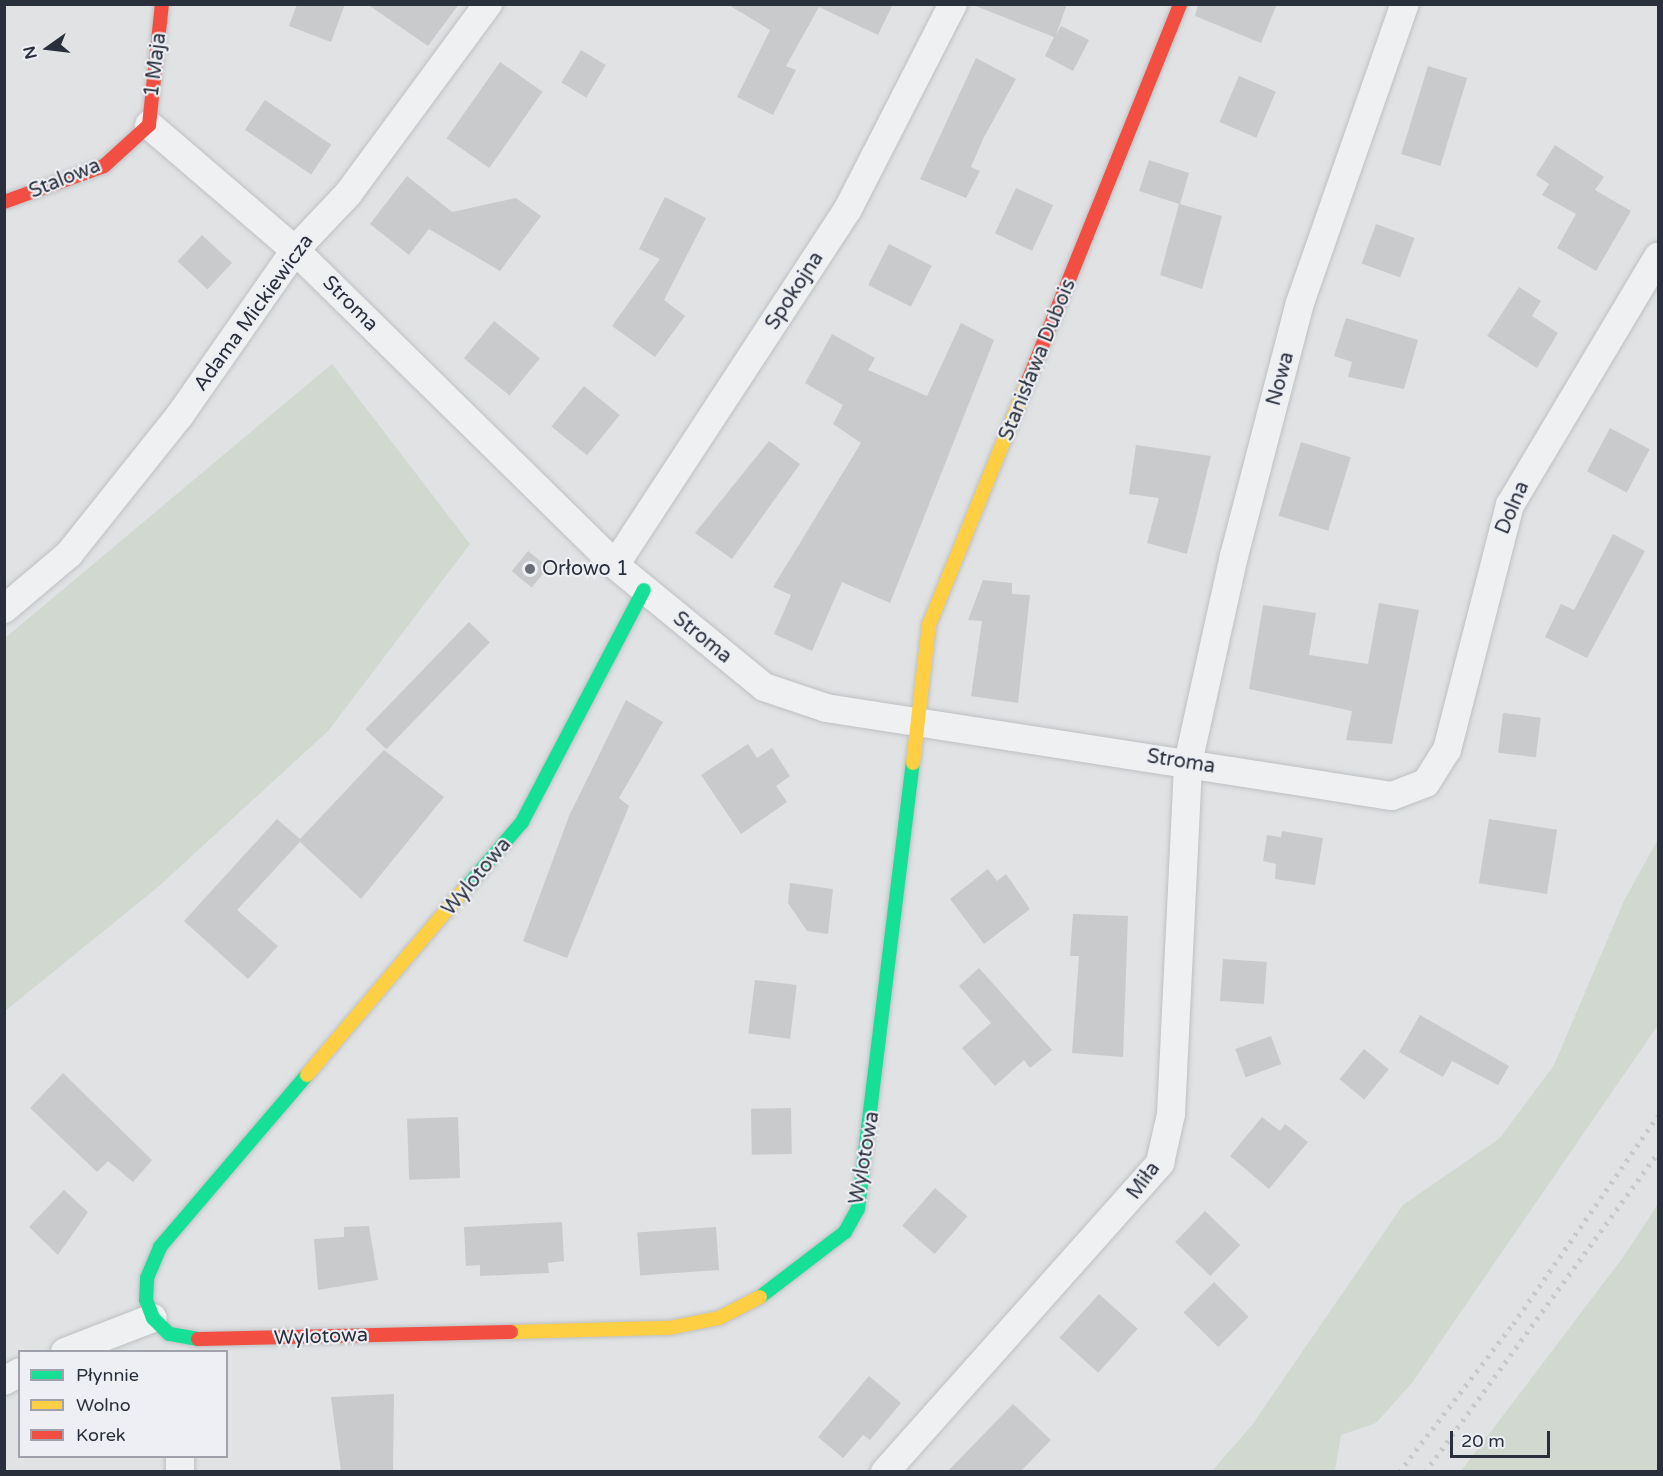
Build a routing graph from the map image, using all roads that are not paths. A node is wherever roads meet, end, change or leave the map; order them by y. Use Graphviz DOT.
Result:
graph roads {
  1 [pos="162,4"];
  2 [pos="488,4"];
  3 [pos="953,4"];
  4 [pos="1180,4"];
  5 [pos="1405,4"];
  6 [pos="148,125"];
  7 [pos="4,202"];
  8 [pos="295,250"];
  9 [pos="1659,257"];
  10 [pos="615,565"];
  11 [pos="644,590"];
  12 [pos="4,609"];
  13 [pos="914,720"];
  14 [pos="1188,763"];
  15 [pos="1426,783"];
  16 [pos="167,1335"];
  17 [pos="77,1350"];
  18 [pos="18,1373"];
  19 [pos="4,1381"];
  20 [pos="885,1472"];
  1 -- 6 [label="street, 1 Maja"];
  2 -- 8 [label="street, Adama Mickiewicza"];
  3 -- 10 [label="street, Spokojna"];
  4 -- 13 [label="street, Stanisława Dubois"];
  5 -- 14 [label="street, Nowa"];
  6 -- 7 [label="street, Stalowa"];
  6 -- 8 [label="street, Stroma"];
  8 -- 10 [label="street, Stroma"];
  8 -- 12 [label="street, Adama Mickiewicza"];
  9 -- 15 [label="street, Dolna"];
  10 -- 11 [label="street, Stroma"];
  11 -- 13 [label="street, Stroma"];
  11 -- 16 [label="street, Wylotowa"];
  13 -- 14 [label="street, Stroma"];
  13 -- 16 [label="street, Wylotowa"];
  14 -- 15 [label="street, Stroma"];
  14 -- 20 [label="street, Miła"];
  16 -- 17 [label="street"];
  18 -- 19 [label="street"];
}
